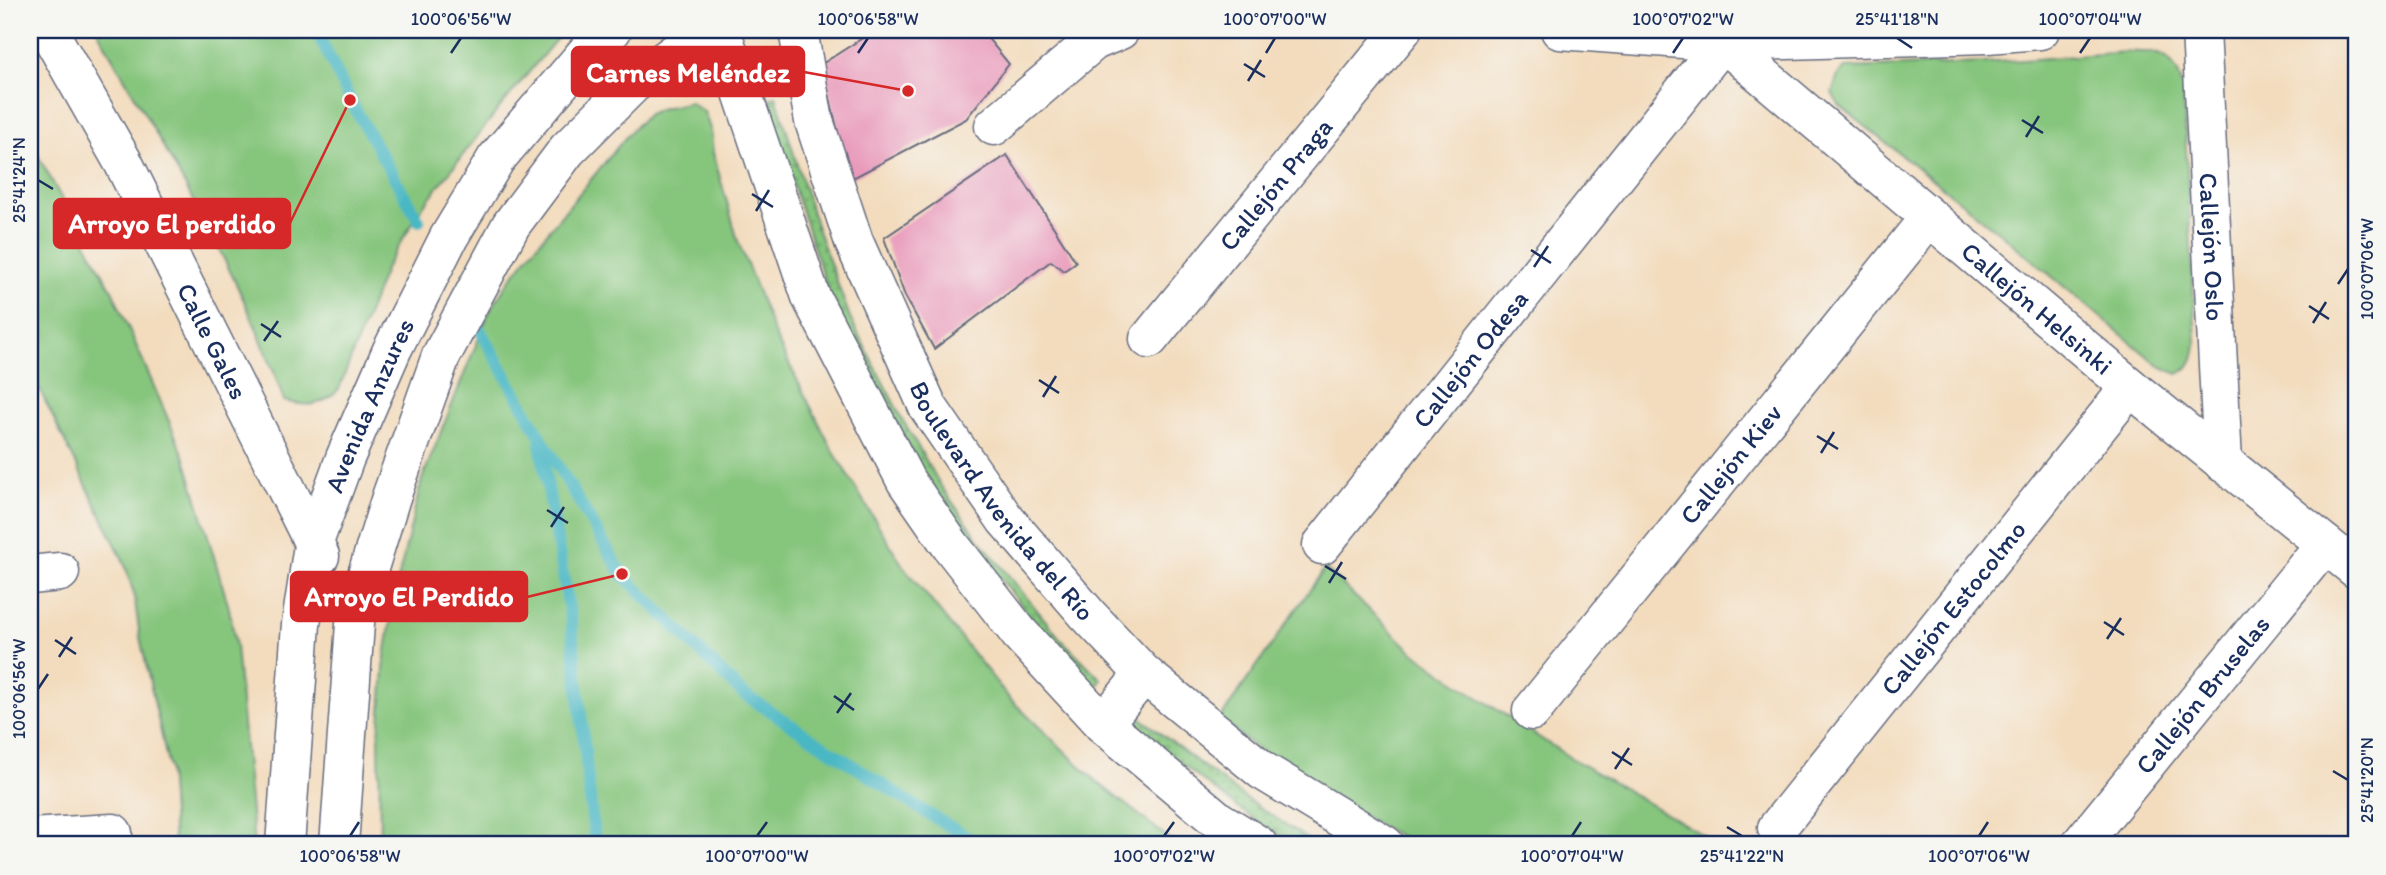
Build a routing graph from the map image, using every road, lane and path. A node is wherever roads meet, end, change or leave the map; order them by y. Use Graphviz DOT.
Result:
graph roads {
  1 [pos="48,30"];
  2 [pos="612,30"];
  3 [pos="706,30"];
  4 [pos="721,30"];
  5 [pos="798,30"];
  6 [pos="1120,30"];
  7 [pos="1402,30"];
  8 [pos="1560,30"];
  9 [pos="2039,30"];
  10 [pos="2201,30"];
  11 [pos="1987,32"];
  12 [pos="1723,42"];
  13 [pos="994,125"];
  14 [pos="1929,218"];
  15 [pos="1149,339"];
  16 [pos="2130,387"];
  17 [pos="2223,463"];
  18 [pos="2325,544"];
  19 [pos="313,545"];
  20 [pos="1321,545"];
  21 [pos="2356,569"];
  22 [pos="356,610"];
  23 [pos="1144,674"];
  24 [pos="1532,711"];
  25 [pos="1103,724"];
  26 [pos="1777,828"];
  27 [pos="113,833"];
  28 [pos="30,838"];
  29 [pos="285,845"];
  30 [pos="339,845"];
  31 [pos="1258,845"];
  32 [pos="1385,845"];
  33 [pos="2080,845"];
  1 -- 19 [label="street, Calle Gales"];
  2 -- 19 [label="street, Avenida Anzures"];
  3 -- 22 [label="street, Avenida Anzures"];
  4 -- 25 [label="street"];
  5 -- 23 [label="street, Boulevard Avenida del Río"];
  6 -- 13 [label="street"];
  7 -- 15 [label="street, Callejón Praga"];
  8 -- 12 [label="street"];
  9 -- 11 [label="street"];
  10 -- 17 [label="street, Callejón Oslo"];
  11 -- 12 [label="street"];
  12 -- 14 [label="street, Callejón Helsinki"];
  12 -- 20 [label="street, Callejón Odesa"];
  14 -- 16 [label="street, Callejón Helsinki"];
  14 -- 24 [label="street, Callejón Kiev"];
  16 -- 17 [label="street, Callejón Helsinki"];
  16 -- 26 [label="street, Callejón Estocolmo"];
  17 -- 18 [label="street, Callejón Helsinki"];
  18 -- 21 [label="street, Callejón Helsinki"];
  18 -- 33 [label="street, Callejón Bruselas"];
  19 -- 22 [label="street, Calle Gales"];
  19 -- 29 [label="street, Avenida Anzures"];
  22 -- 30 [label="street"];
  23 -- 25 [label="street"];
  23 -- 32 [label="street, Boulevard Avenida del Río"];
  25 -- 31 [label="street"];
  27 -- 28 [label="street"];
}
